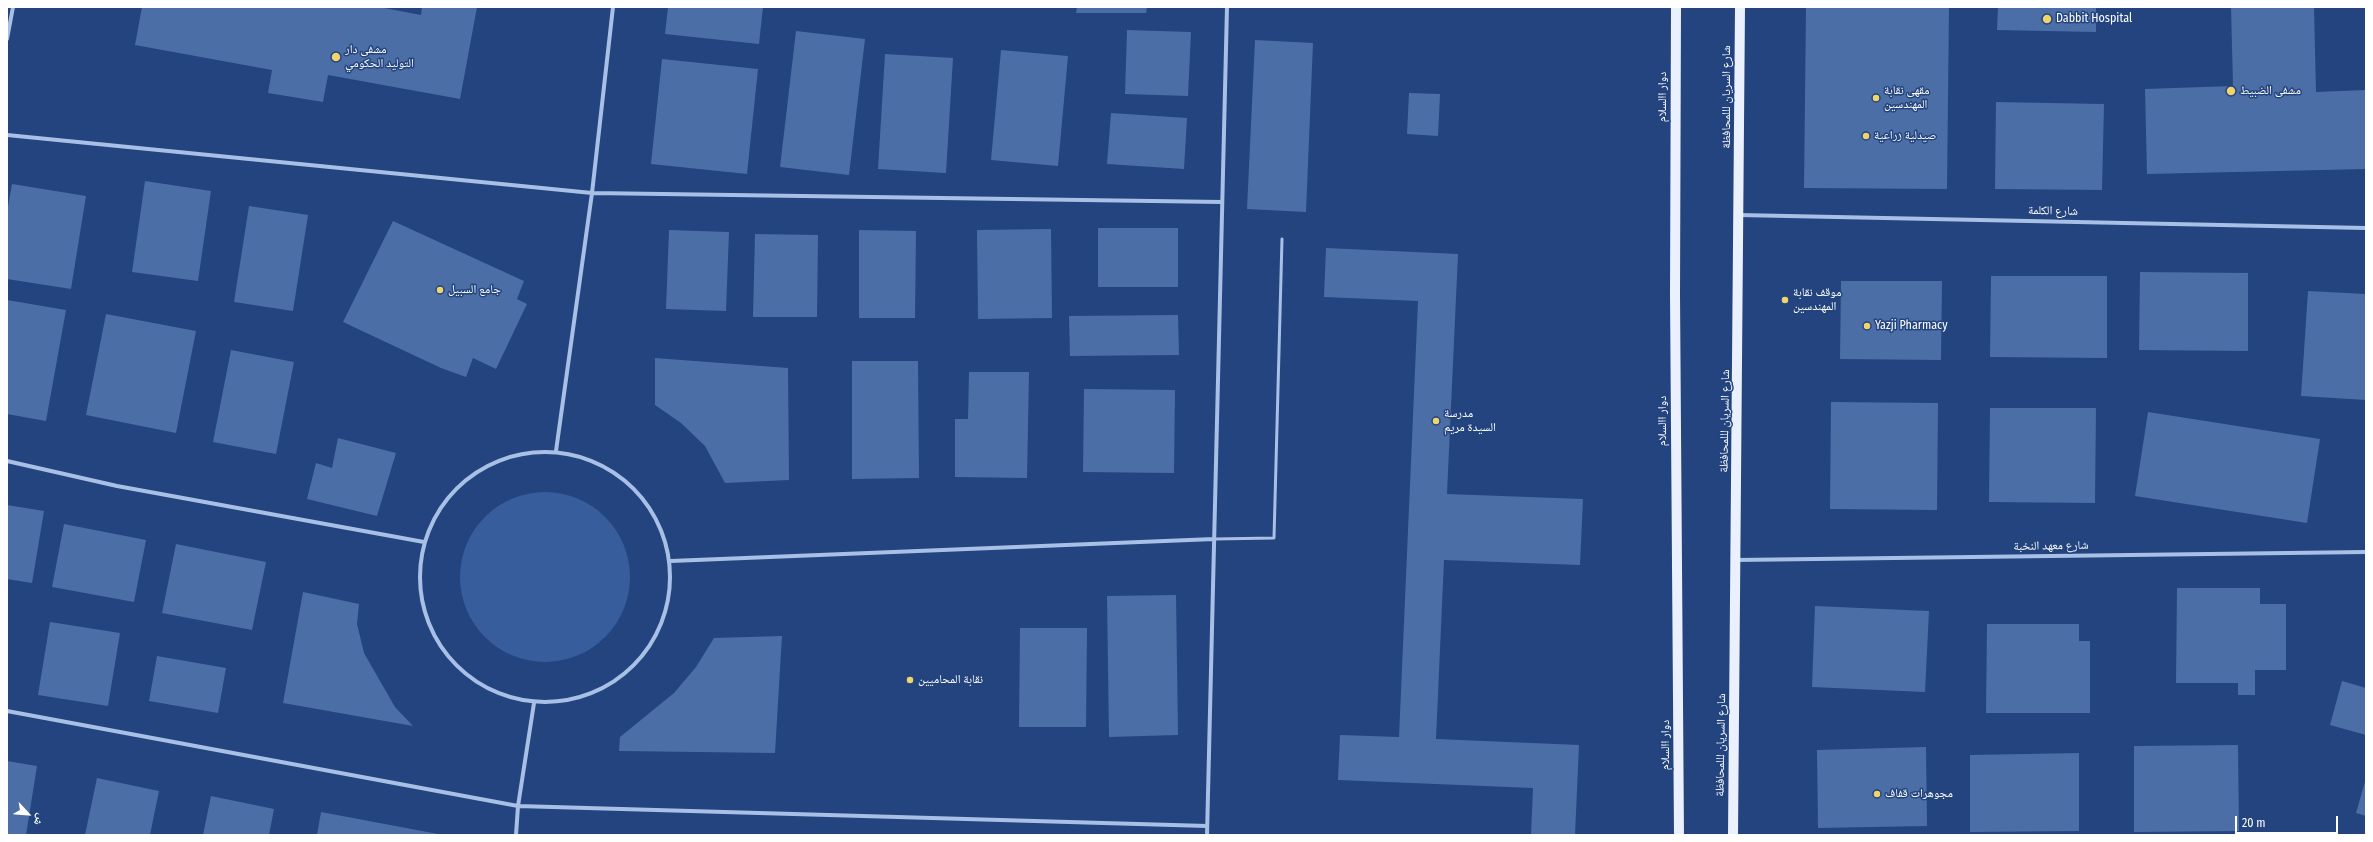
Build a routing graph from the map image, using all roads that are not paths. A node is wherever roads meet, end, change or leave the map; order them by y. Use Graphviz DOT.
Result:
graph roads {
  1 [pos="13,7"];
  2 [pos="613,7"];
  3 [pos="1227,7"];
  4 [pos="1676,7"];
  5 [pos="1740,7"];
  6 [pos="7,39"];
  7 [pos="7,135"];
  8 [pos="592,193"];
  9 [pos="1222,202"];
  10 [pos="1739,215"];
  11 [pos="2366,228"];
  12 [pos="1282,238"];
  13 [pos="556,451"];
  14 [pos="7,461"];
  15 [pos="1214,540"];
  16 [pos="424,542"];
  17 [pos="2366,552"];
  18 [pos="1736,560"];
  19 [pos="671,561"];
  20 [pos="534,703"];
  21 [pos="7,711"];
  22 [pos="518,806"];
  23 [pos="1207,826"];
  24 [pos="516,835"];
  25 [pos="1207,835"];
  26 [pos="1679,835"];
  27 [pos="1733,835"];
  1 -- 6 [label="street"];
  2 -- 8 [label="street"];
  3 -- 9 [label="street"];
  4 -- 26 [label="main road, دوار االسلام"];
  5 -- 10 [label="main road, شارع السريان لللمحافظة"];
  7 -- 8 [label="street"];
  8 -- 9 [label="street"];
  8 -- 13 [label="street"];
  9 -- 15 [label="street"];
  10 -- 11 [label="street, شارع الكلمة"];
  10 -- 18 [label="main road, شارع السريان لللمحافظة"];
  12 -- 15 [label="lane"];
  13 -- 16 [label="street"];
  13 -- 19 [label="street"];
  14 -- 16 [label="street"];
  15 -- 19 [label="street"];
  15 -- 23 [label="street"];
  16 -- 20 [label="street"];
  17 -- 18 [label="street, شارع معهد النخبة"];
  18 -- 27 [label="main road, شارع السريان لللمحافظة"];
  19 -- 20 [label="street"];
  20 -- 22 [label="street"];
  21 -- 22 [label="street"];
  22 -- 23 [label="street"];
  22 -- 24 [label="street"];
  23 -- 25 [label="street"];
}
